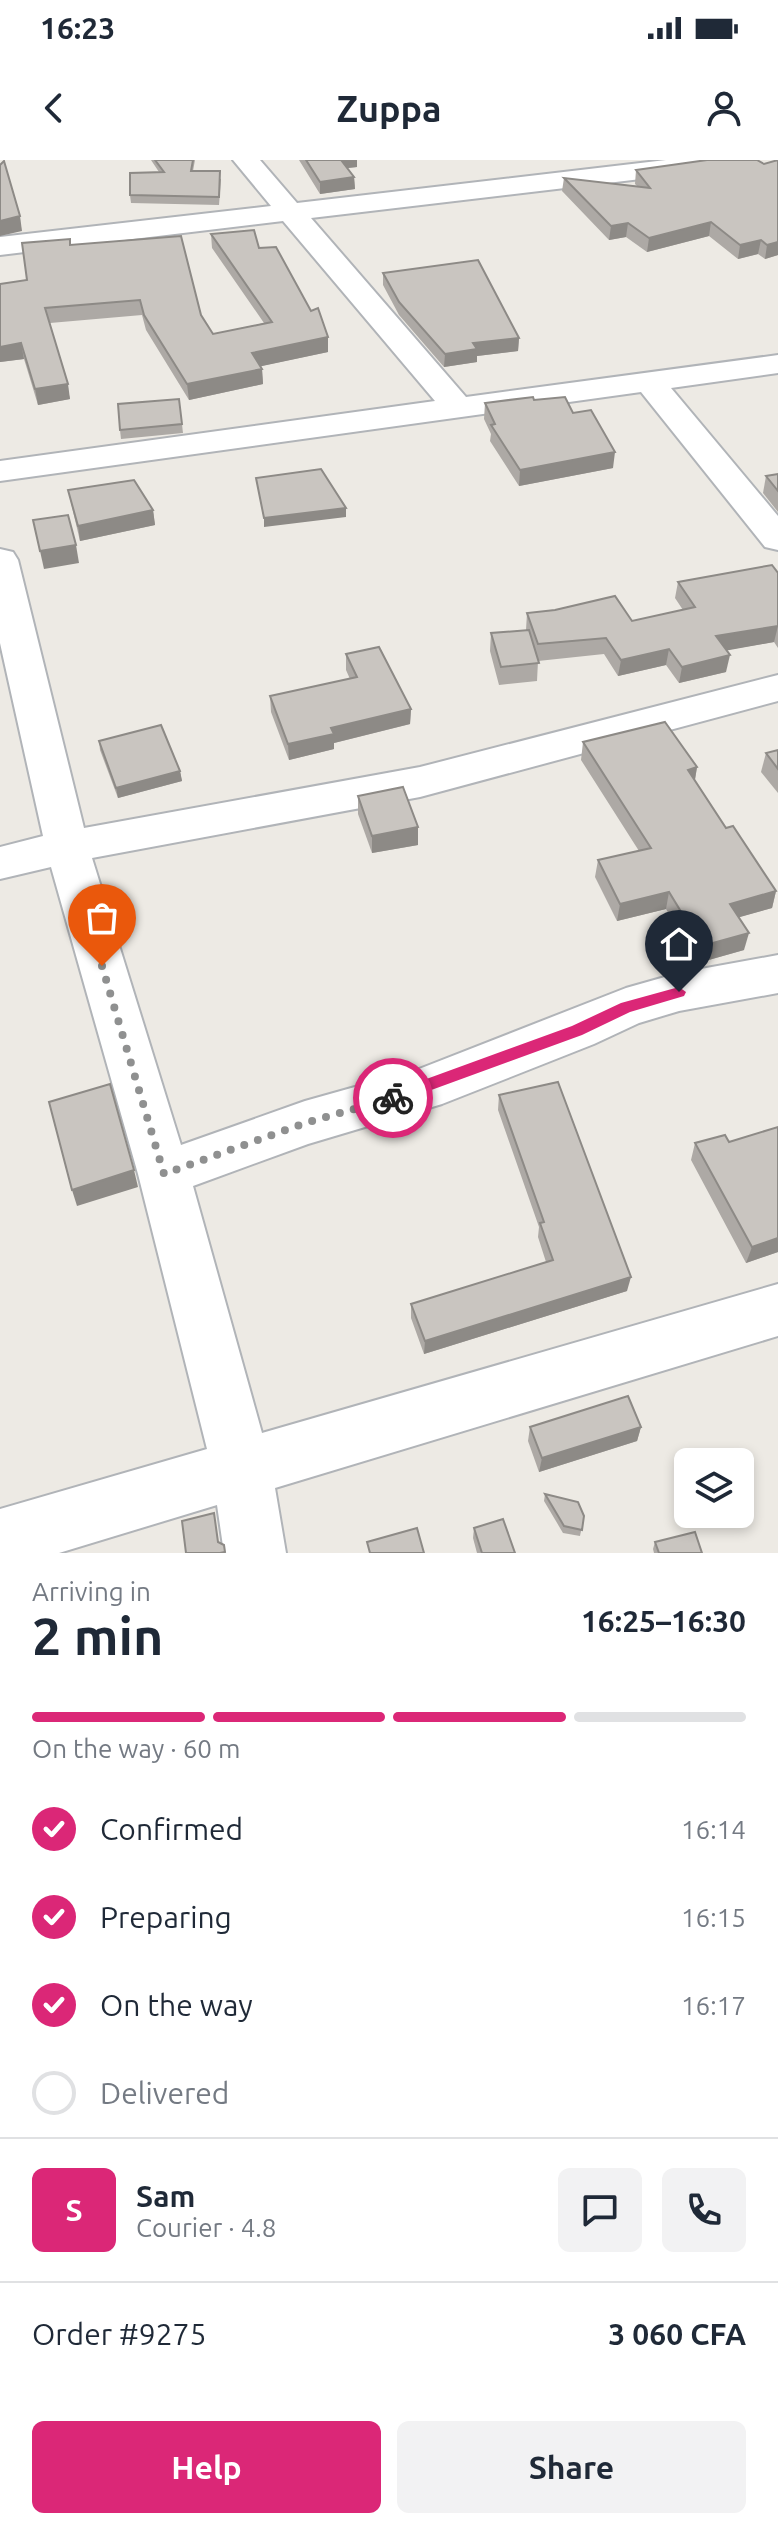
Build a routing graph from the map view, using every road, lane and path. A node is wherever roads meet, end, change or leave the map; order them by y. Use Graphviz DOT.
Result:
graph roads {
  1 [pos="246,160"];
  2 [pos="734,160"];
  3 [pos="292,213"];
  4 [pos="0,246"];
  5 [pos="778,364"];
  6 [pos="649,382"];
  7 [pos="459,409"];
  8 [pos="0,471"];
  9 [pos="778,539"];
  10 [pos="0,560"];
  11 [pos="778,688"];
  12 [pos="67,847"];
  13 [pos="0,863"];
  14 [pos="778,974"];
  15 [pos="164,1174"];
  16 [pos="778,1310"];
  17 [pos="242,1469"];
  18 [pos="0,1540"];
  19 [pos="255,1553"];
  1 -- 3 [label="street"];
  2 -- 3 [label="street"];
  3 -- 4 [label="street"];
  3 -- 7 [label="street"];
  5 -- 6 [label="street"];
  6 -- 7 [label="street"];
  6 -- 9 [label="street"];
  7 -- 8 [label="street"];
  10 -- 12 [label="street"];
  11 -- 12 [label="street"];
  12 -- 13 [label="street"];
  12 -- 15 [label="street"];
  14 -- 15 [label="street"];
  15 -- 17 [label="street"];
  16 -- 17 [label="street"];
  17 -- 18 [label="street"];
  17 -- 19 [label="street"];
}
